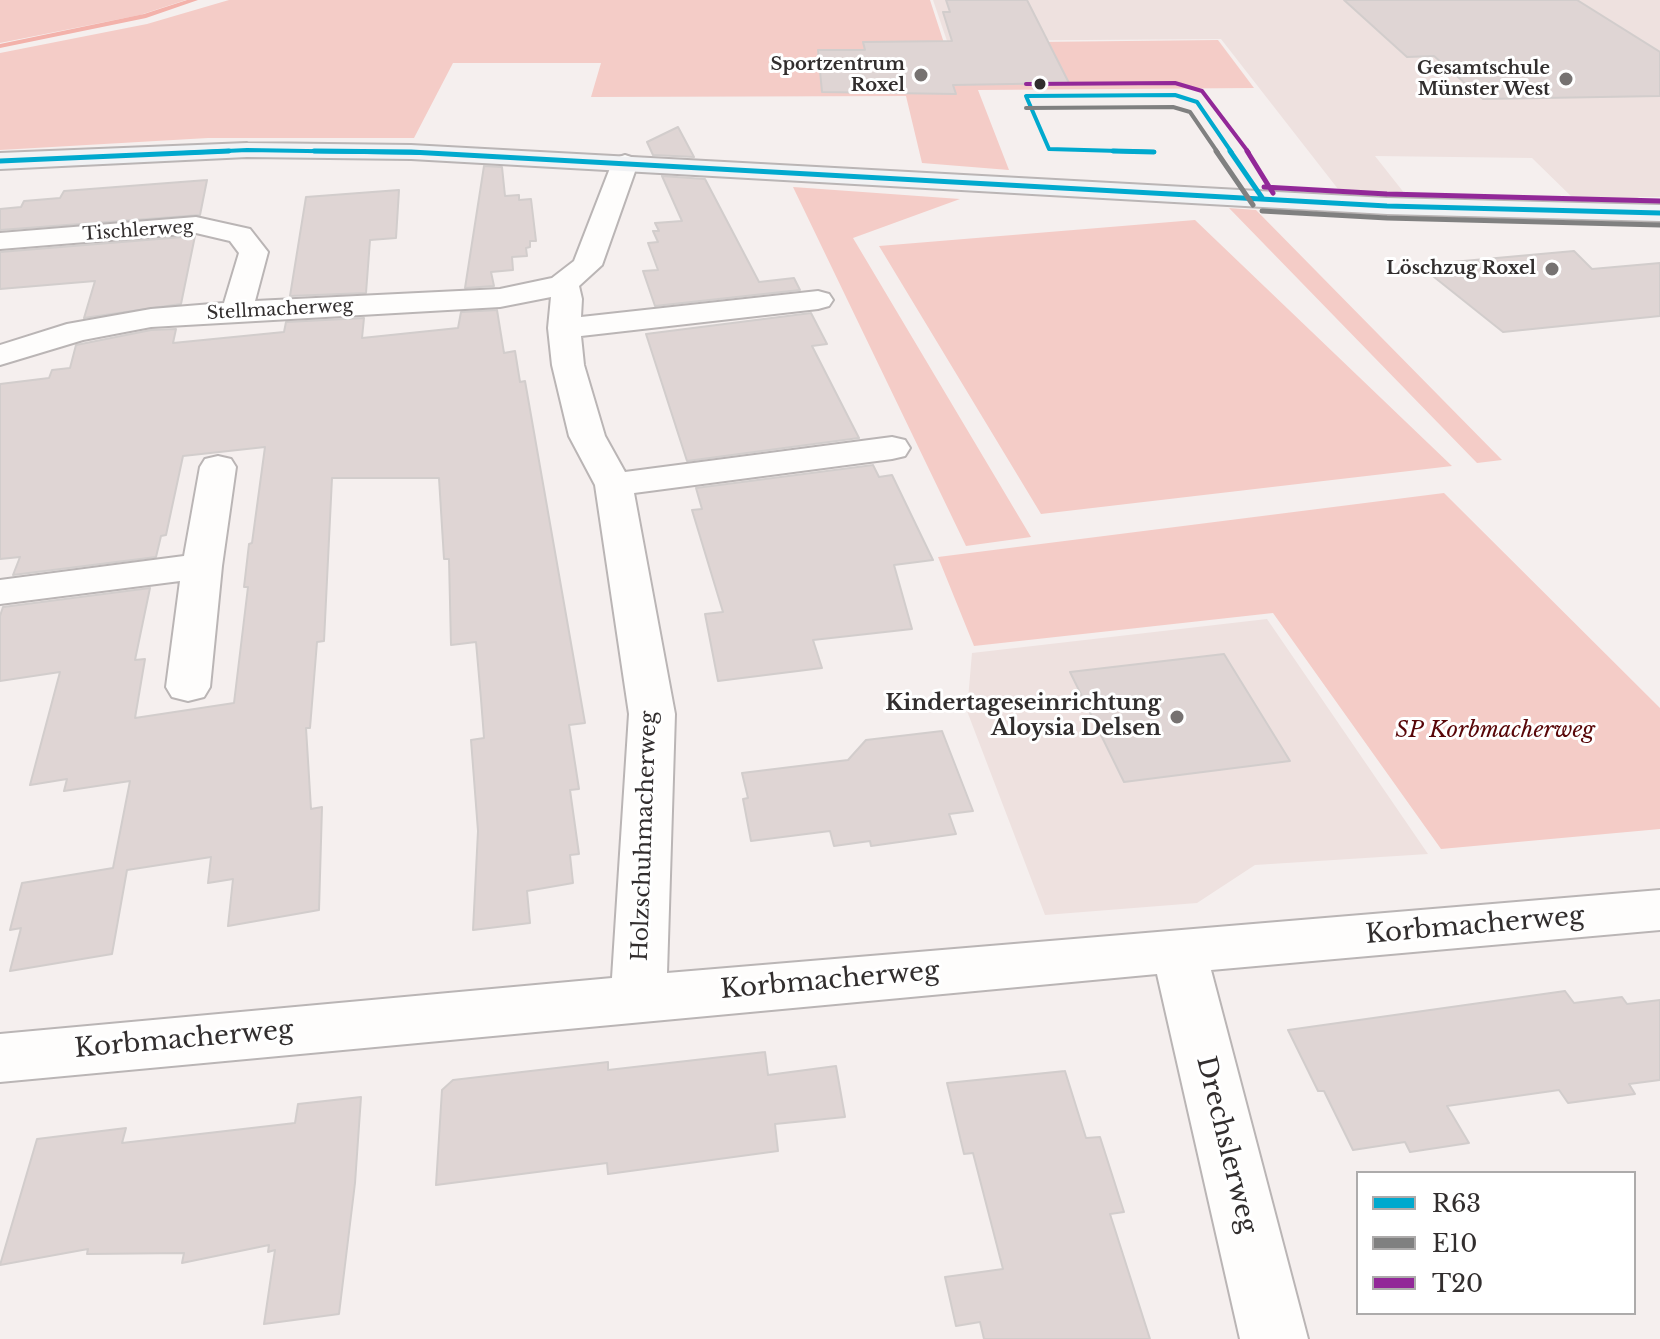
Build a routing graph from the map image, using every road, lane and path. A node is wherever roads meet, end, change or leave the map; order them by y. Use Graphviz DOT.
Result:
graph roads {
  1 [pos="0,161"];
  2 [pos="625,163"];
  3 [pos="1660,213"];
  4 [pos="0,241"];
  5 [pos="563,284"];
  6 [pos="818,300"];
  7 [pos="237,311"];
  8 [pos="564,328"];
  9 [pos="0,355"];
  10 [pos="892,448"];
  11 [pos="218,467"];
  12 [pos="614,485"];
  13 [pos="202,566"];
  14 [pos="0,592"];
  15 [pos="188,687"];
  16 [pos="1660,910"];
  17 [pos="1179,951"];
  18 [pos="638,998"];
  19 [pos="0,1058"];
  20 [pos="1274,1339"];
  1 -- 2 [label="main road"];
  2 -- 3 [label="main road"];
  2 -- 5 [label="street"];
  4 -- 7 [label="street, Tischlerweg"];
  5 -- 7 [label="street, Stellmacherweg"];
  5 -- 8 [label="street, Holzschuhmacherweg"];
  6 -- 8 [label="street"];
  7 -- 9 [label="street, Stellmacherweg"];
  8 -- 12 [label="street, Holzschuhmacherweg"];
  10 -- 12 [label="street"];
  11 -- 13 [label="street"];
  12 -- 18 [label="street, Holzschuhmacherweg"];
  13 -- 14 [label="street"];
  13 -- 15 [label="street"];
  16 -- 17 [label="street, Korbmacherweg"];
  17 -- 18 [label="street, Korbmacherweg"];
  17 -- 20 [label="street, Drechslerweg"];
  18 -- 19 [label="street, Korbmacherweg"];
}
